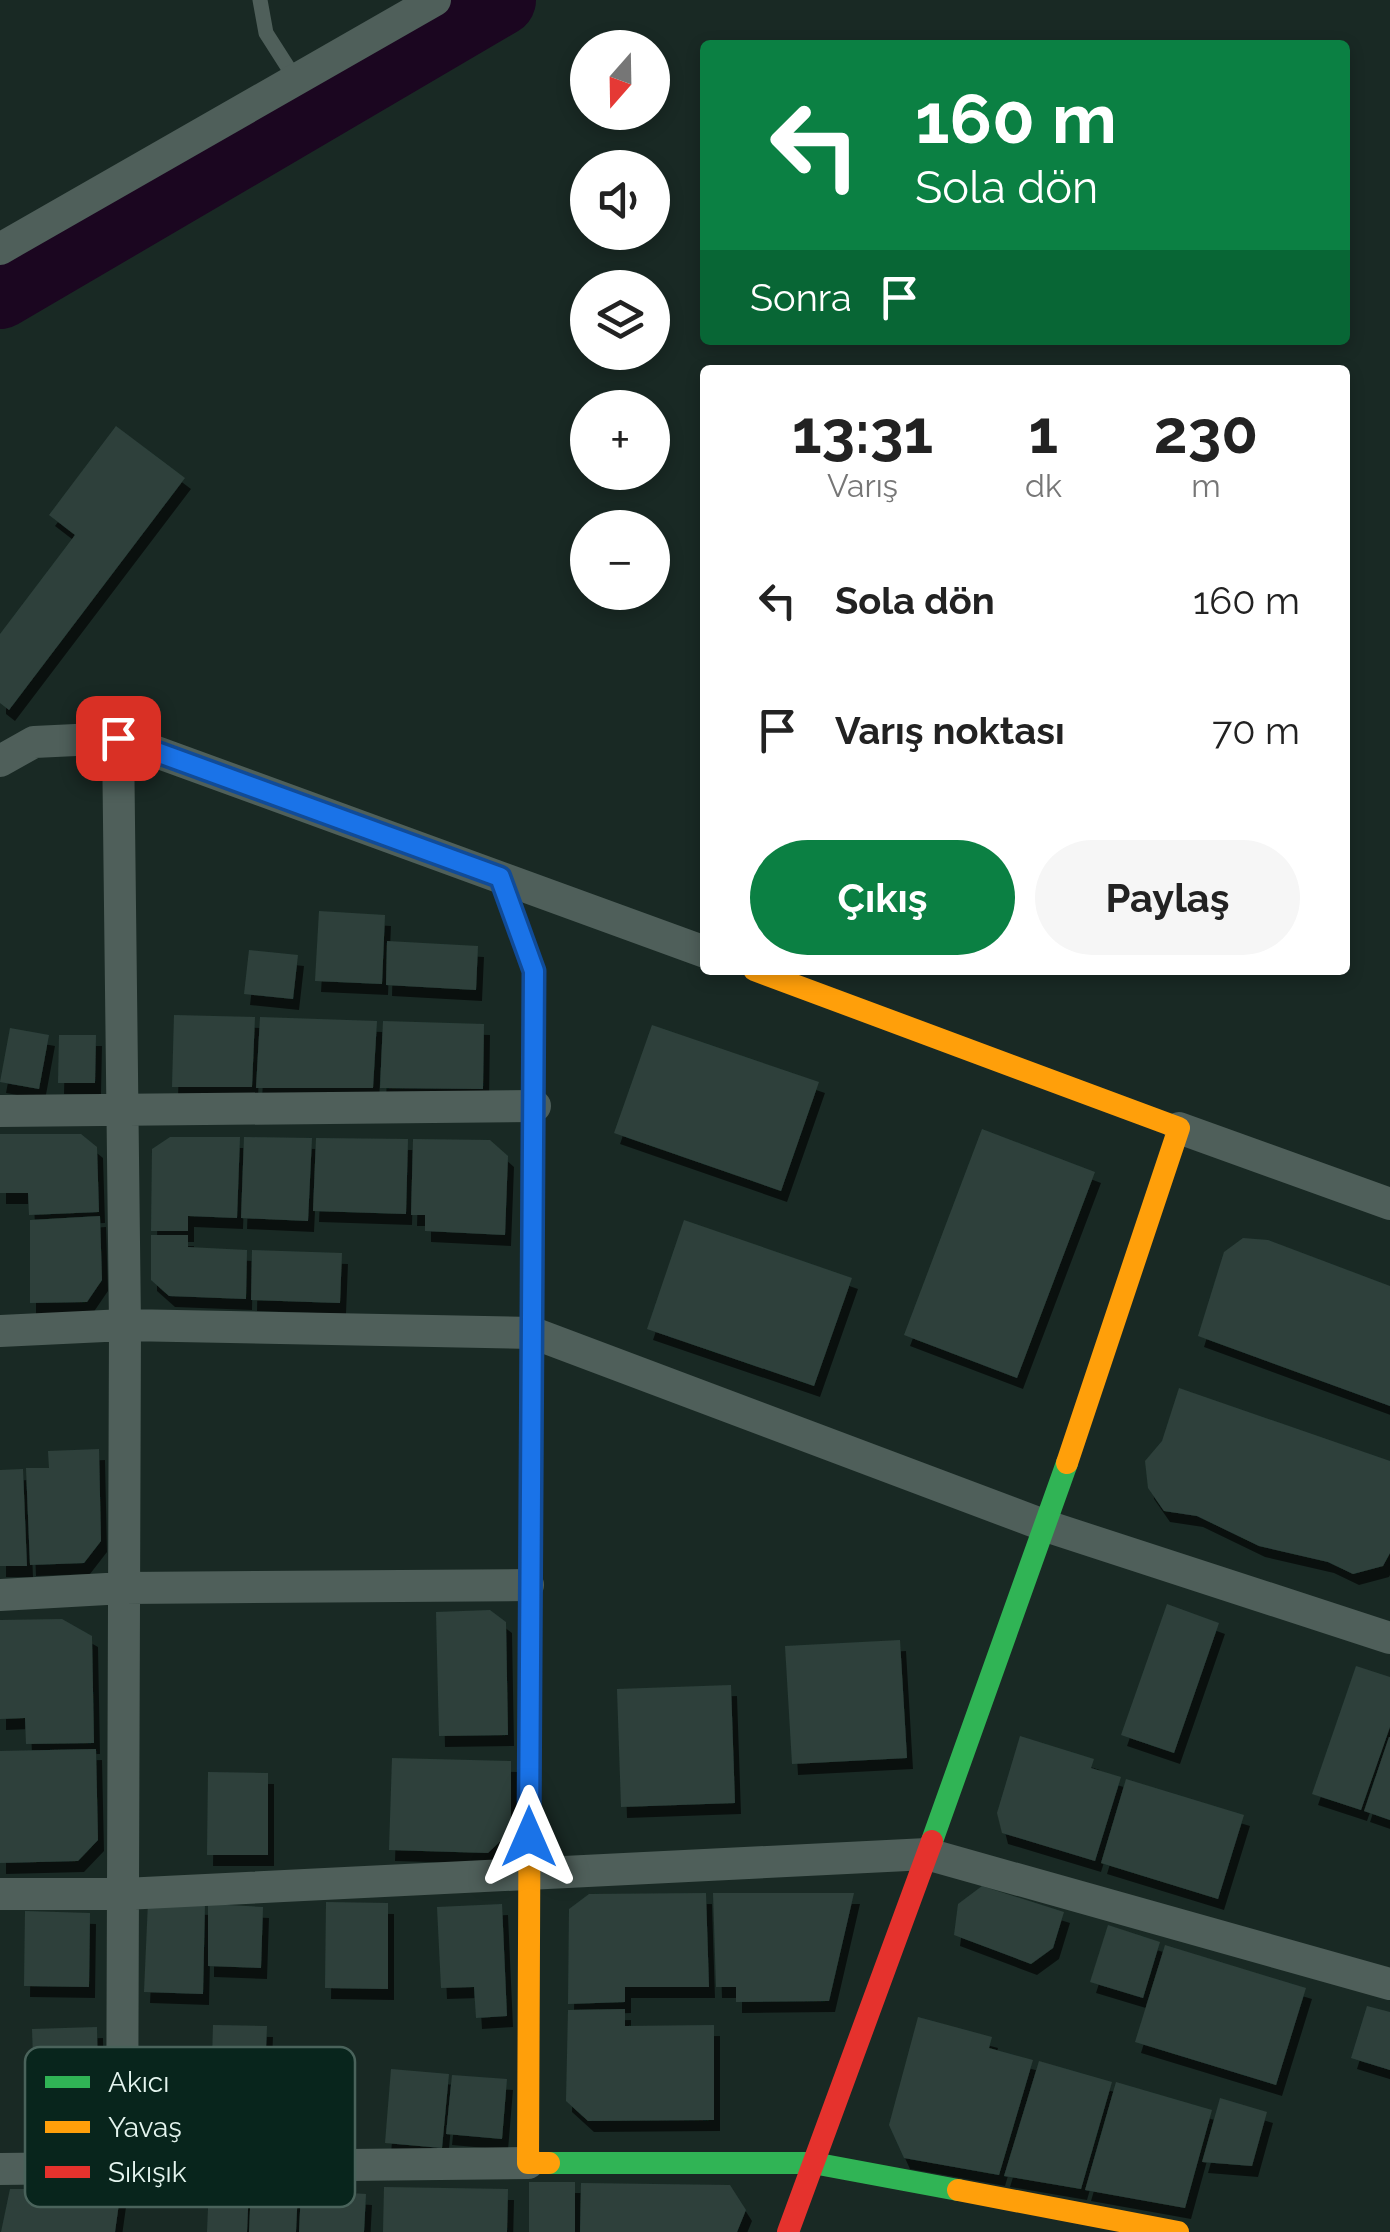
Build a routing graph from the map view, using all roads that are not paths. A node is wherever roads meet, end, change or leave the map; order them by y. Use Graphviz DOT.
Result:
graph roads {
  1 [pos="260,0"];
  2 [pos="434,0"];
  3 [pos="296,80"];
  4 [pos="0,249"];
  5 [pos="118,738"];
  6 [pos="0,761"];
  7 [pos="500,877"];
  8 [pos="700,950"];
  9 [pos="767,975"];
  10 [pos="536,1106"];
  11 [pos="121,1108"];
  12 [pos="0,1110"];
  13 [pos="1180,1128"];
  14 [pos="1390,1204"];
  15 [pos="125,1325"];
  16 [pos="0,1331"];
  17 [pos="534,1333"];
  18 [pos="1046,1526"];
  19 [pos="528,1585"];
  20 [pos="124,1588"];
  21 [pos="0,1595"];
  22 [pos="1390,1638"];
  23 [pos="927,1854"];
  24 [pos="529,1873"];
  25 [pos="0,1894"];
  26 [pos="124,1894"];
  27 [pos="1390,1984"];
  28 [pos="123,2047"];
  29 [pos="528,2163"];
  30 [pos="813,2163"];
  31 [pos="355,2165"];
  32 [pos="0,2169"];
  33 [pos="25,2169"];
  34 [pos="788,2232"];
  35 [pos="1178,2232"];
  1 -- 3 [label="lane"];
  2 -- 3 [label="street"];
  3 -- 4 [label="street"];
  5 -- 6 [label="street"];
  5 -- 7 [label="street"];
  5 -- 11 [label="street"];
  7 -- 8 [label="street"];
  7 -- 10 [label="street"];
  9 -- 13 [label="street"];
  10 -- 11 [label="street"];
  10 -- 17 [label="street"];
  11 -- 12 [label="street"];
  11 -- 15 [label="street"];
  13 -- 14 [label="street"];
  13 -- 18 [label="street"];
  15 -- 16 [label="street"];
  15 -- 17 [label="street"];
  15 -- 20 [label="street"];
  17 -- 18 [label="street"];
  17 -- 19 [label="street"];
  18 -- 22 [label="street"];
  18 -- 23 [label="street"];
  19 -- 20 [label="street"];
  19 -- 24 [label="street"];
  20 -- 21 [label="street"];
  20 -- 26 [label="street"];
  23 -- 24 [label="street"];
  23 -- 27 [label="street"];
  23 -- 30 [label="street"];
  24 -- 26 [label="street"];
  24 -- 29 [label="street"];
  25 -- 26 [label="street"];
  26 -- 28 [label="street"];
  29 -- 30 [label="street"];
  29 -- 31 [label="street"];
  30 -- 34 [label="street"];
  30 -- 35 [label="street"];
  32 -- 33 [label="street"];
}
